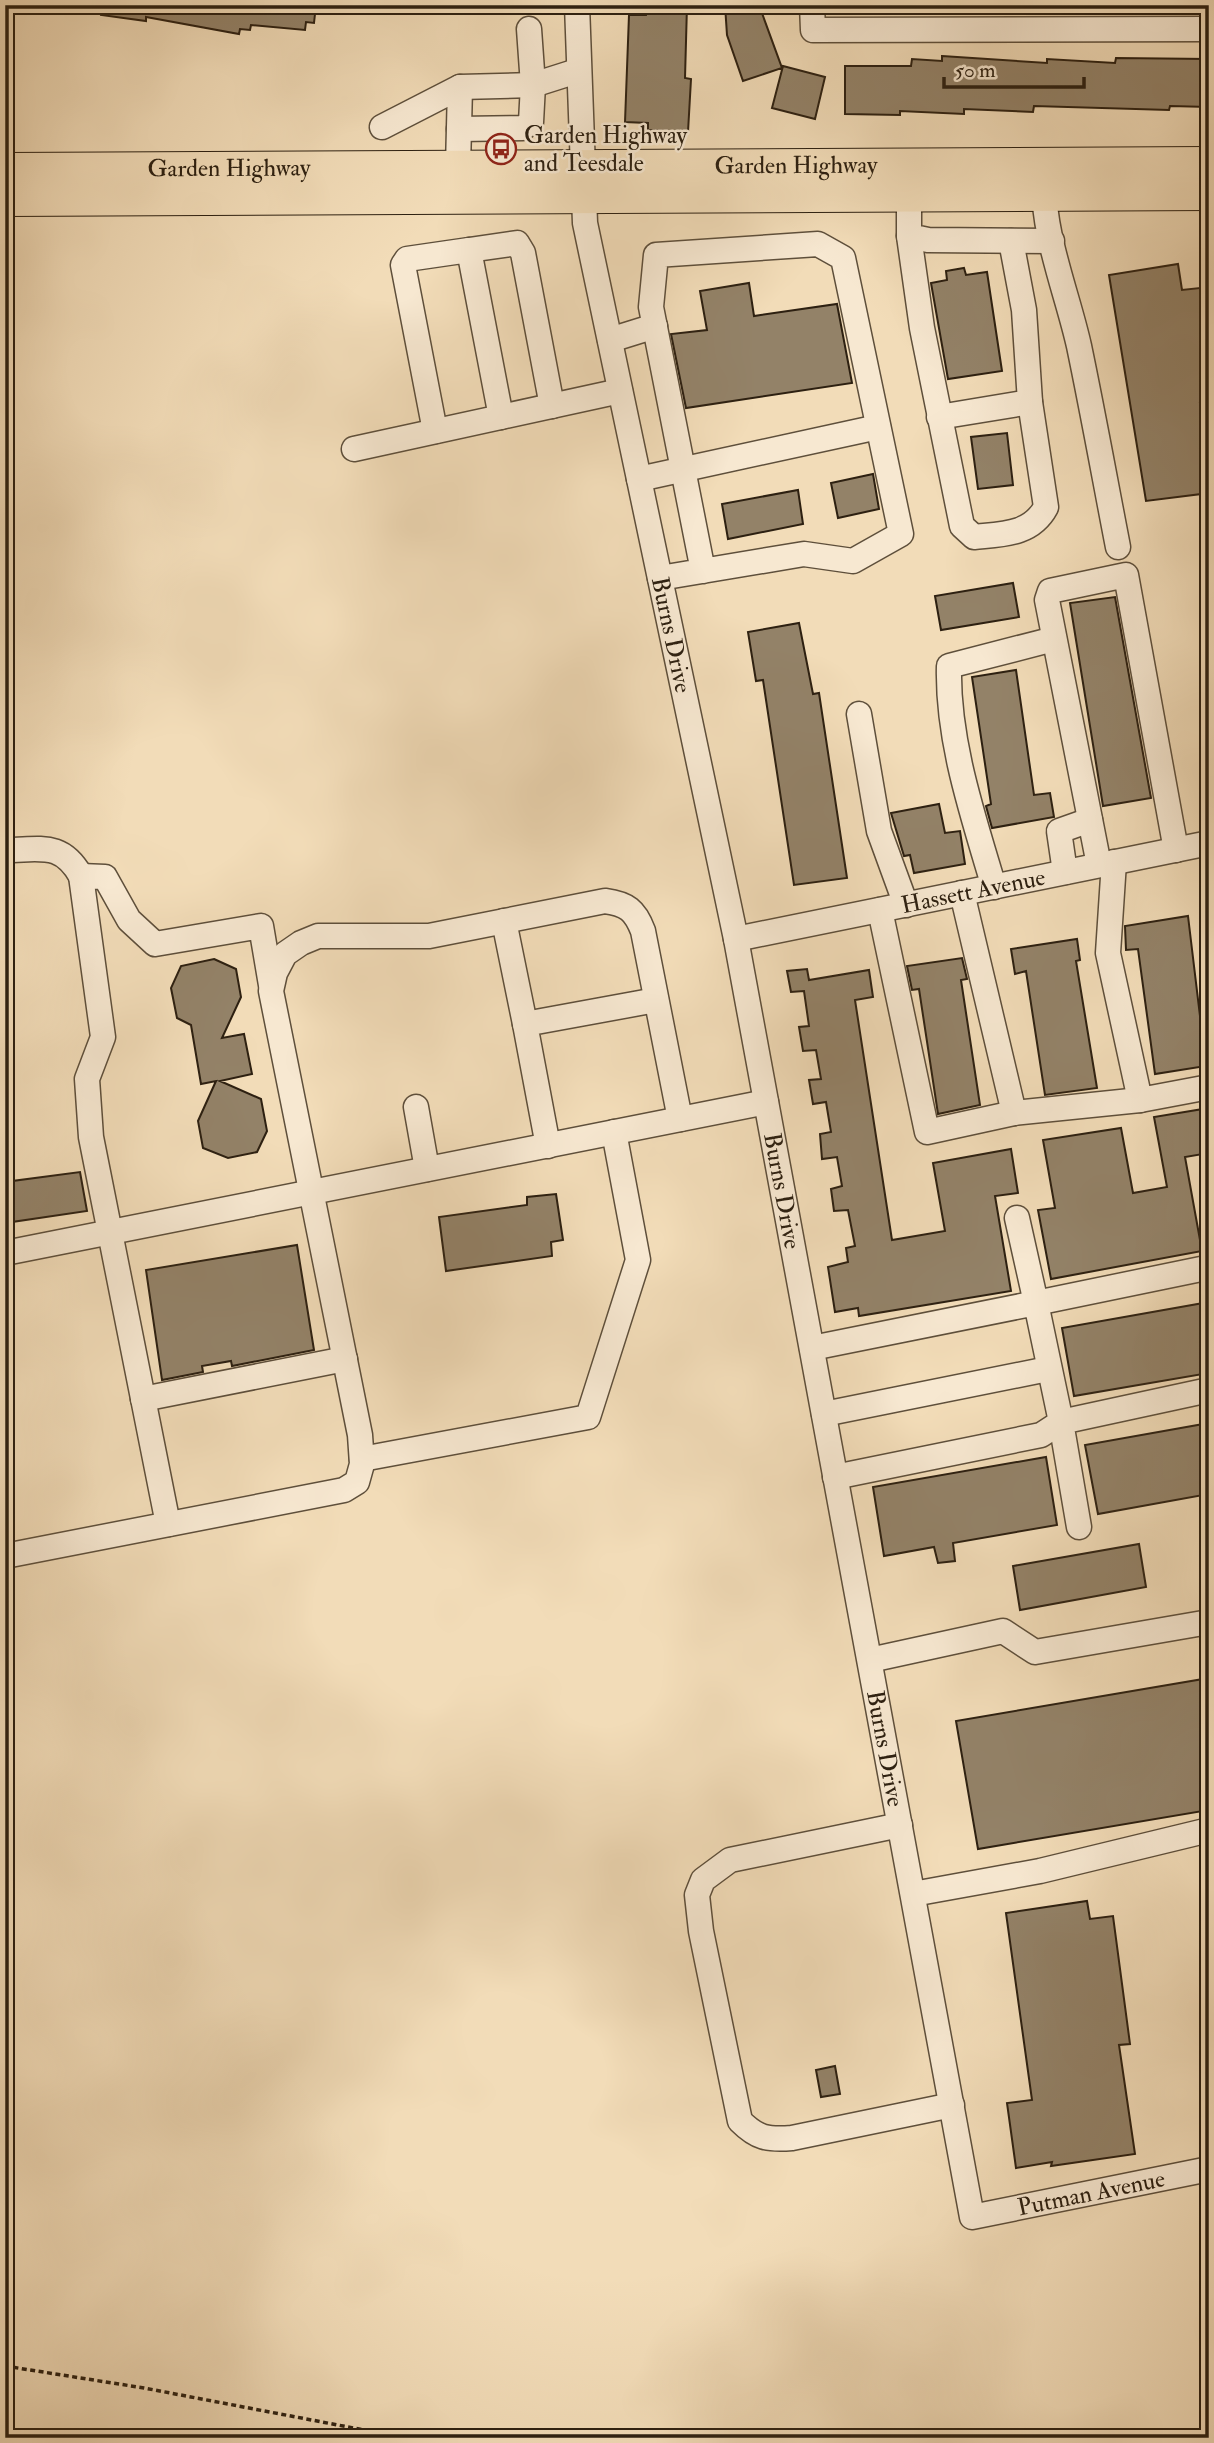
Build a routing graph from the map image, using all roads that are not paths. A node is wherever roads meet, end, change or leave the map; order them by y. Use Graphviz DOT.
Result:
graph roads {
  1 [pos="577,5"];
  2 [pos="812,5"];
  3 [pos="529,29"];
  4 [pos="1209,29"];
  5 [pos="577,71"];
  6 [pos="533,85"];
  7 [pos="460,87"];
  8 [pos="382,127"];
  9 [pos="459,128"];
  10 [pos="1209,163"];
  11 [pos="1044,164"];
  12 [pos="583,166"];
  13 [pos="458,167"];
  14 [pos="5,169"];
  15 [pos="1209,194"];
  16 [pos="909,195"];
  17 [pos="1043,195"];
  18 [pos="584,197"];
  19 [pos="5,200"];
  20 [pos="909,236"];
  21 [pos="1011,241"];
  22 [pos="1052,241"];
  23 [pos="470,250"];
  24 [pos="655,326"];
  25 [pos="610,340"];
  26 [pos="620,391"];
  27 [pos="1030,402"];
  28 [pos="552,406"];
  29 [pos="501,417"];
  30 [pos="939,417"];
  31 [pos="878,427"];
  32 [pos="435,431"];
  33 [pos="354,449"];
  34 [pos="684,469"];
  35 [pos="639,479"];
  36 [pos="1118,547"];
  37 [pos="704,571"];
  38 [pos="660,578"];
  39 [pos="1055,639"];
  40 [pos="859,713"];
  41 [pos="1089,814"];
  42 [pos="1209,843"];
  43 [pos="5,850"];
  44 [pos="1176,850"];
  45 [pos="1107,864"];
  46 [pos="1065,872"];
  47 [pos="80,876"];
  48 [pos="994,887"];
  49 [pos="962,893"];
  50 [pos="906,905"];
  51 [pos="880,910"];
  52 [pos="504,921"];
  53 [pos="736,939"];
  54 [pos="271,991"];
  55 [pos="656,1000"];
  56 [pos="525,1024"];
  57 [pos="1209,1087"];
  58 [pos="1140,1100"];
  59 [pos="766,1102"];
  60 [pos="416,1107"];
  61 [pos="1014,1113"];
  62 [pos="680,1119"];
  63 [pos="614,1132"];
  64 [pos="548,1146"];
  65 [pos="427,1169"];
  66 [pos="313,1192"];
  67 [pos="1017,1219"];
  68 [pos="111,1232"];
  69 [pos="5,1253"];
  70 [pos="1201,1269"];
  71 [pos="1036,1303"];
  72 [pos="812,1348"];
  73 [pos="345,1359"];
  74 [pos="1048,1369"];
  75 [pos="1209,1390"];
  76 [pos="144,1399"];
  77 [pos="824,1414"];
  78 [pos="1061,1422"];
  79 [pos="362,1459"];
  80 [pos="835,1477"];
  81 [pos="168,1524"];
  82 [pos="1079,1527"];
  83 [pos="5,1556"];
  84 [pos="1209,1622"];
  85 [pos="870,1660"];
  86 [pos="900,1825"];
  87 [pos="1209,1830"];
  88 [pos="913,1895"];
  89 [pos="952,2105"];
  90 [pos="1209,2169"];
  91 [pos="972,2217"];
  1 -- 5 [label="street, Burns Drive"];
  2 -- 4 [label="street"];
  3 -- 6 [label="street"];
  5 -- 6 [label="street"];
  5 -- 12 [label="street, Burns Drive"];
  6 -- 7 [label="street"];
  6 -- 9 [label="street"];
  7 -- 8 [label="street"];
  7 -- 9 [label="street"];
  9 -- 13 [label="street"];
  10 -- 11 [label="main road, Garden Highway"];
  11 -- 12 [label="main road, Garden Highway"];
  11 -- 17 [label="street"];
  12 -- 13 [label="main road, Garden Highway"];
  12 -- 18 [label="street, Burns Drive"];
  13 -- 14 [label="main road, Garden Highway"];
  15 -- 17 [label="main road, Garden Highway"];
  16 -- 17 [label="main road, Garden Highway"];
  16 -- 18 [label="main road, Garden Highway"];
  16 -- 20 [label="street"];
  17 -- 22 [label="street"];
  18 -- 19 [label="main road, Garden Highway"];
  18 -- 25 [label="street, Burns Drive"];
  20 -- 21 [label="street"];
  20 -- 30 [label="street"];
  21 -- 22 [label="street"];
  21 -- 27 [label="street"];
  22 -- 36 [label="street"];
  23 -- 28 [label="street"];
  23 -- 29 [label="street"];
  23 -- 32 [label="street"];
  24 -- 25 [label="street"];
  24 -- 31 [label="street"];
  24 -- 34 [label="street"];
  25 -- 26 [label="street, Burns Drive"];
  26 -- 28 [label="street"];
  26 -- 35 [label="street, Burns Drive"];
  27 -- 30 [label="street"];
  27 -- 30 [label="street"];
  28 -- 29 [label="street"];
  29 -- 32 [label="street"];
  31 -- 34 [label="street"];
  31 -- 37 [label="street"];
  32 -- 33 [label="street"];
  34 -- 35 [label="street"];
  34 -- 37 [label="street"];
  35 -- 38 [label="street, Burns Drive"];
  37 -- 38 [label="street"];
  38 -- 53 [label="street, Burns Drive"];
  39 -- 41 [label="street"];
  39 -- 44 [label="street"];
  39 -- 48 [label="street"];
  40 -- 50 [label="street"];
  41 -- 45 [label="street"];
  41 -- 46 [label="street"];
  42 -- 44 [label="street, Hassett Avenue"];
  43 -- 47 [label="street"];
  44 -- 45 [label="street, Hassett Avenue"];
  45 -- 46 [label="street, Hassett Avenue"];
  45 -- 58 [label="street"];
  46 -- 48 [label="street, Hassett Avenue"];
  47 -- 54 [label="street"];
  47 -- 68 [label="street"];
  48 -- 49 [label="street, Hassett Avenue"];
  49 -- 50 [label="street, Hassett Avenue"];
  49 -- 61 [label="street"];
  50 -- 51 [label="street, Hassett Avenue"];
  51 -- 53 [label="street, Hassett Avenue"];
  51 -- 61 [label="street"];
  52 -- 54 [label="street"];
  52 -- 55 [label="street"];
  52 -- 56 [label="street"];
  53 -- 59 [label="street, Burns Drive"];
  54 -- 66 [label="street"];
  55 -- 56 [label="street"];
  55 -- 62 [label="street"];
  56 -- 64 [label="street"];
  57 -- 58 [label="street"];
  58 -- 61 [label="street"];
  59 -- 62 [label="street"];
  59 -- 72 [label="street, Burns Drive"];
  60 -- 65 [label="street"];
  62 -- 63 [label="street"];
  63 -- 64 [label="street"];
  63 -- 79 [label="street"];
  64 -- 65 [label="street"];
  65 -- 66 [label="street"];
  66 -- 68 [label="street"];
  66 -- 73 [label="street"];
  67 -- 71 [label="street"];
  68 -- 69 [label="street"];
  68 -- 76 [label="street"];
  70 -- 71 [label="street"];
  71 -- 72 [label="street"];
  71 -- 74 [label="street"];
  72 -- 77 [label="street, Burns Drive"];
  73 -- 76 [label="street"];
  73 -- 79 [label="street"];
  74 -- 77 [label="street"];
  74 -- 78 [label="street"];
  75 -- 78 [label="street"];
  76 -- 81 [label="street"];
  77 -- 80 [label="street, Burns Drive"];
  78 -- 80 [label="street"];
  78 -- 82 [label="street"];
  79 -- 81 [label="street"];
  80 -- 85 [label="street, Burns Drive"];
  81 -- 83 [label="street"];
  84 -- 85 [label="street"];
  85 -- 86 [label="street, Burns Drive"];
  86 -- 88 [label="street, Burns Drive"];
  86 -- 89 [label="street"];
  87 -- 88 [label="street"];
  88 -- 89 [label="street, Burns Drive"];
  89 -- 91 [label="street, Burns Drive"];
  90 -- 91 [label="street, Putman Avenue"];
}
